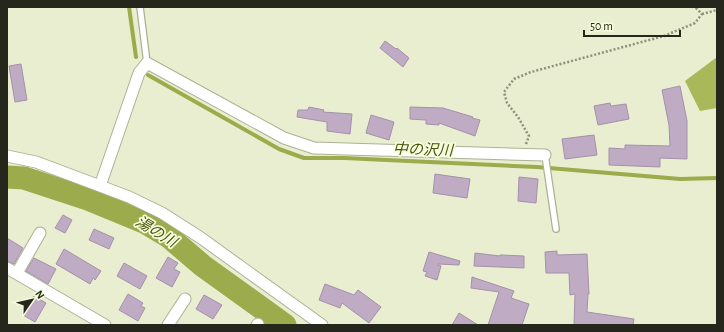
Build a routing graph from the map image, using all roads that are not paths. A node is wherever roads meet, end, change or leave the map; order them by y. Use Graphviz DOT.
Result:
graph roads {
  1 [pos="140,7"];
  2 [pos="147,62"];
  3 [pos="7,156"];
  4 [pos="546,159"];
  5 [pos="100,186"];
  6 [pos="556,229"];
  7 [pos="40,233"];
  8 [pos="12,270"];
  9 [pos="185,299"];
  10 [pos="105,325"];
  11 [pos="168,325"];
  12 [pos="322,325"];
  1 -- 2 [label="lane"];
  2 -- 4 [label="street"];
  2 -- 5 [label="street"];
  3 -- 5 [label="street"];
  4 -- 6 [label="lane"];
  5 -- 12 [label="street"];
  7 -- 8 [label="street"];
  8 -- 10 [label="street"];
  9 -- 11 [label="street"];
}
